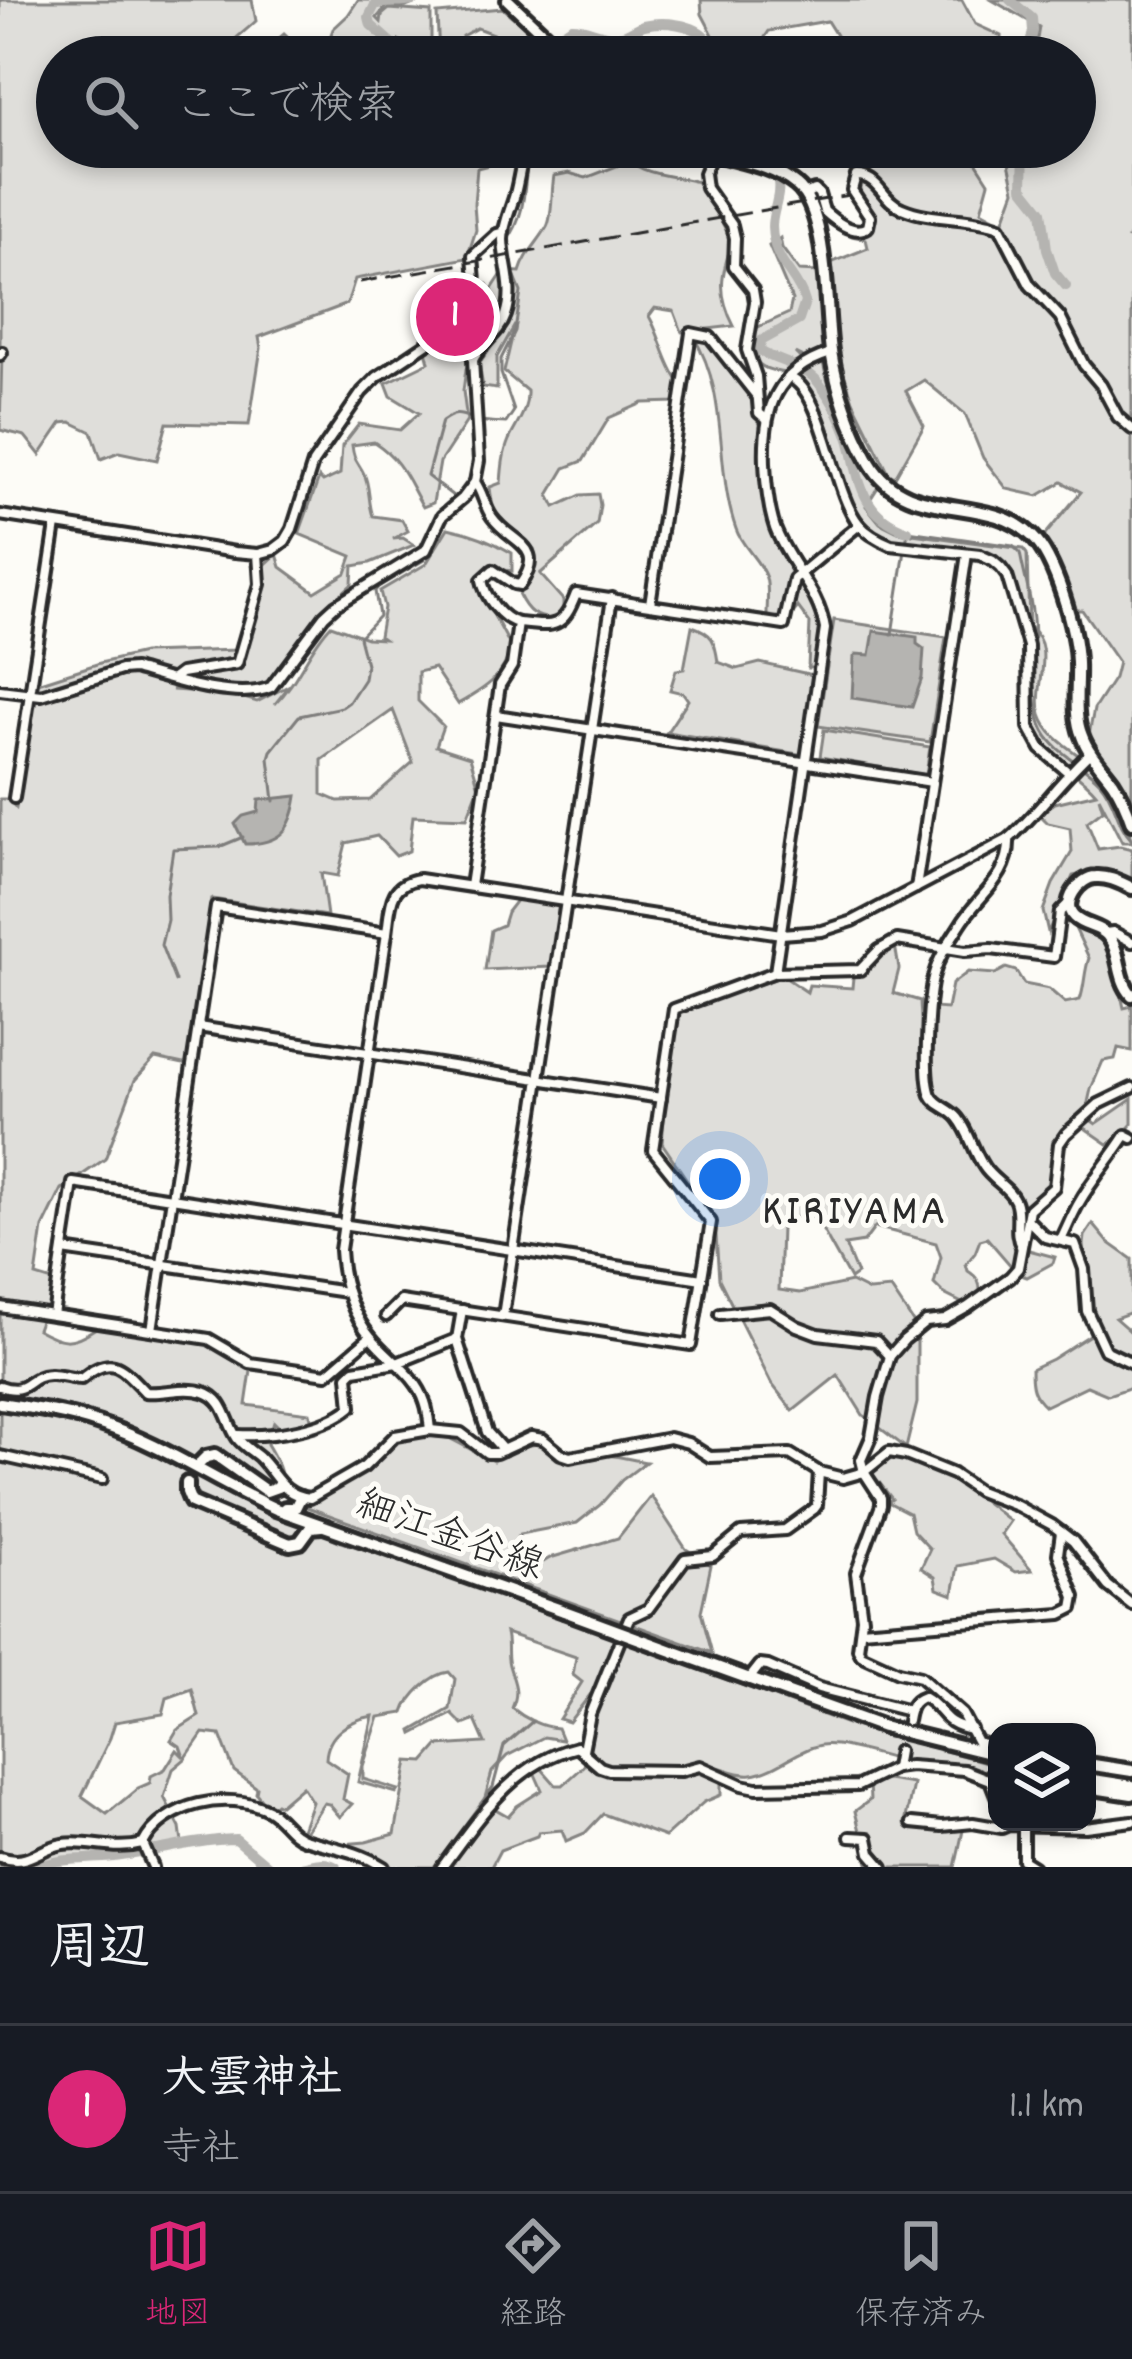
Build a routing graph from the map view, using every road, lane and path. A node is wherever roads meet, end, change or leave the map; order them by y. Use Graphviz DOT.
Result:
graph roads {
  1 [pos="508,0"];
  2 [pos="545,36"];
  3 [pos="521,168"];
  4 [pos="706,168"];
  5 [pos="763,168"];
  6 [pos="805,193"];
  7 [pos="504,232"];
  8 [pos="832,353"];
  9 [pos="790,375"];
  10 [pos="756,395"];
  11 [pos="766,419"];
  12 [pos="1132,429"];
  13 [pos="475,482"];
  14 [pos="0,515"];
  15 [pos="56,525"];
  16 [pos="860,525"];
  17 [pos="258,554"];
  18 [pos="967,554"];
  19 [pos="800,573"];
  20 [pos="612,598"];
  21 [pos="650,604"];
  22 [pos="518,623"];
  23 [pos="173,680"];
  24 [pos="0,690"];
  25 [pos="31,695"];
  26 [pos="496,716"];
  27 [pos="592,730"];
  28 [pos="1091,752"];
  29 [pos="806,762"];
  30 [pos="1068,772"];
  31 [pos="932,782"];
  32 [pos="14,798"];
  33 [pos="1132,823"];
  34 [pos="1009,839"];
  35 [pos="470,886"];
  36 [pos="916,888"];
  37 [pos="1132,888"];
  38 [pos="566,902"];
  39 [pos="1069,903"];
  40 [pos="387,933"];
  41 [pos="1106,933"];
  42 [pos="781,934"];
  43 [pos="1132,942"];
  44 [pos="945,949"];
  45 [pos="1132,964"];
  46 [pos="776,971"];
  47 [pos="1120,973"];
  48 [pos="1132,994"];
  49 [pos="198,1027"];
  50 [pos="369,1052"];
  51 [pos="539,1079"];
  52 [pos="1132,1088"];
  53 [pos="662,1098"];
  54 [pos="1130,1134"];
  55 [pos="172,1198"];
  56 [pos="1027,1219"];
  57 [pos="343,1222"];
  58 [pos="1061,1240"];
  59 [pos="1021,1246"];
  60 [pos="513,1249"];
  61 [pos="63,1250"];
  62 [pos="162,1264"];
  63 [pos="702,1279"];
  64 [pos="346,1292"];
  65 [pos="0,1307"];
  66 [pos="462,1310"];
  67 [pos="720,1314"];
  68 [pos="53,1315"];
  69 [pos="386,1316"];
  70 [pos="503,1316"];
  71 [pos="152,1330"];
  72 [pos="370,1337"];
  73 [pos="457,1339"];
  74 [pos="890,1356"];
  75 [pos="397,1363"];
  76 [pos="1132,1363"];
  77 [pos="0,1386"];
  78 [pos="0,1403"];
  79 [pos="430,1430"];
  80 [pos="236,1435"];
  81 [pos="503,1450"];
  82 [pos="0,1456"];
  83 [pos="201,1462"];
  84 [pos="819,1472"];
  85 [pos="864,1472"];
  86 [pos="102,1479"];
  87 [pos="188,1483"];
  88 [pos="280,1486"];
  89 [pos="300,1498"];
  90 [pos="276,1509"];
  91 [pos="308,1526"];
  92 [pos="1061,1532"];
  93 [pos="1132,1605"];
  94 [pos="861,1630"];
  95 [pos="749,1679"];
  96 [pos="883,1726"];
  97 [pos="971,1730"];
  98 [pos="583,1750"];
  99 [pos="988,1750"];
  100 [pos="898,1751"];
  101 [pos="988,1753"];
  102 [pos="988,1754"];
  103 [pos="895,1768"];
  104 [pos="1096,1777"];
  105 [pos="988,1779"];
  106 [pos="1132,1783"];
  107 [pos="1132,1821"];
  108 [pos="912,1823"];
  109 [pos="988,1825"];
  110 [pos="1096,1826"];
  111 [pos="1023,1831"];
  112 [pos="850,1837"];
  113 [pos="142,1844"];
  114 [pos="0,1857"];
  115 [pos="153,1867"];
  116 [pos="384,1867"];
  117 [pos="442,1867"];
  118 [pos="884,1867"];
  119 [pos="1034,1867"];
  1 -- 2 [label="main road"];
  3 -- 7 [label="street"];
  4 -- 10 [label="street"];
  5 -- 6 [label="main road"];
  6 -- 8 [label="main road"];
  6 -- 12 [label="street"];
  7 -- 13 [label="street"];
  7 -- 17 [label="street"];
  8 -- 9 [label="street"];
  8 -- 28 [label="main road"];
  9 -- 11 [label="street"];
  9 -- 16 [label="street"];
  10 -- 11 [label="street"];
  10 -- 21 [label="street"];
  11 -- 19 [label="street"];
  13 -- 22 [label="street"];
  13 -- 23 [label="street"];
  14 -- 15 [label="street"];
  15 -- 17 [label="street"];
  15 -- 25 [label="street"];
  16 -- 18 [label="street"];
  16 -- 19 [label="street"];
  17 -- 23 [label="street"];
  18 -- 30 [label="street"];
  18 -- 31 [label="street"];
  19 -- 21 [label="street"];
  19 -- 29 [label="street"];
  20 -- 21 [label="street"];
  20 -- 22 [label="street"];
  20 -- 27 [label="street"];
  22 -- 26 [label="street"];
  23 -- 25 [label="street"];
  24 -- 25 [label="street"];
  25 -- 32 [label="street"];
  26 -- 27 [label="street"];
  26 -- 35 [label="street"];
  27 -- 29 [label="street"];
  27 -- 38 [label="street"];
  28 -- 30 [label="street"];
  28 -- 33 [label="main road"];
  29 -- 31 [label="street"];
  29 -- 42 [label="street"];
  30 -- 34 [label="street"];
  31 -- 36 [label="street"];
  34 -- 36 [label="street"];
  34 -- 44 [label="street"];
  35 -- 38 [label="street"];
  35 -- 40 [label="street"];
  36 -- 42 [label="street"];
  37 -- 39 [label="main road"];
  38 -- 42 [label="street"];
  38 -- 51 [label="street"];
  39 -- 41 [label="main road"];
  39 -- 44 [label="street"];
  40 -- 49 [label="street"];
  40 -- 50 [label="street"];
  41 -- 43 [label="street"];
  41 -- 47 [label="main road"];
  42 -- 46 [label="street"];
  44 -- 46 [label="street"];
  44 -- 59 [label="street"];
  45 -- 47 [label="street"];
  46 -- 53 [label="street"];
  47 -- 48 [label="main road"];
  49 -- 50 [label="street"];
  49 -- 55 [label="street"];
  50 -- 51 [label="street"];
  50 -- 57 [label="street"];
  51 -- 53 [label="street"];
  51 -- 60 [label="street"];
  52 -- 56 [label="street"];
  53 -- 63 [label="street"];
  54 -- 58 [label="street"];
  55 -- 57 [label="street"];
  55 -- 61 [label="street"];
  55 -- 62 [label="street"];
  56 -- 58 [label="street"];
  56 -- 59 [label="street"];
  57 -- 60 [label="street"];
  57 -- 64 [label="street"];
  58 -- 76 [label="street"];
  59 -- 74 [label="street"];
  60 -- 63 [label="street"];
  60 -- 70 [label="street"];
  61 -- 62 [label="street"];
  61 -- 68 [label="street"];
  62 -- 64 [label="street"];
  62 -- 71 [label="street"];
  63 -- 70 [label="street"];
  64 -- 72 [label="street"];
  65 -- 68 [label="street"];
  66 -- 69 [label="street"];
  66 -- 70 [label="street"];
  66 -- 73 [label="street"];
  67 -- 74 [label="street"];
  68 -- 71 [label="street"];
  71 -- 72 [label="street"];
  72 -- 75 [label="street"];
  73 -- 75 [label="street"];
  73 -- 81 [label="street"];
  74 -- 85 [label="street"];
  75 -- 79 [label="street"];
  75 -- 80 [label="street"];
  77 -- 80 [label="street"];
  78 -- 90 [label="main road, 細江金谷線"];
  79 -- 81 [label="street"];
  79 -- 89 [label="street"];
  80 -- 88 [label="street"];
  81 -- 84 [label="street"];
  82 -- 86 [label="street"];
  83 -- 88 [label="main road"];
  84 -- 85 [label="street"];
  84 -- 98 [label="street"];
  85 -- 92 [label="street"];
  85 -- 94 [label="street"];
  87 -- 91 [label="main road"];
  88 -- 89 [label="street"];
  89 -- 90 [label="main road"];
  89 -- 91 [label="main road"];
  90 -- 91 [label="main road, 細江金谷線"];
  91 -- 95 [label="main road, 細江金谷線, bridge"];
  92 -- 93 [label="street"];
  92 -- 94 [label="street"];
  94 -- 97 [label="street"];
  95 -- 96 [label="main road, 細江金谷線"];
  95 -- 97 [label="street"];
  96 -- 101 [label="main road, 細江金谷線"];
  96 -- 102 [label="main road, 細江金谷線"];
  97 -- 99 [label="street"];
  98 -- 103 [label="street"];
  98 -- 117 [label="street"];
  100 -- 103 [label="street"];
  103 -- 105 [label="street"];
  104 -- 106 [label="main road"];
  107 -- 110 [label="street"];
  108 -- 109 [label="street"];
  111 -- 119 [label="street"];
  112 -- 118 [label="street"];
  113 -- 114 [label="street"];
  113 -- 115 [label="street"];
  113 -- 116 [label="street"];
}
